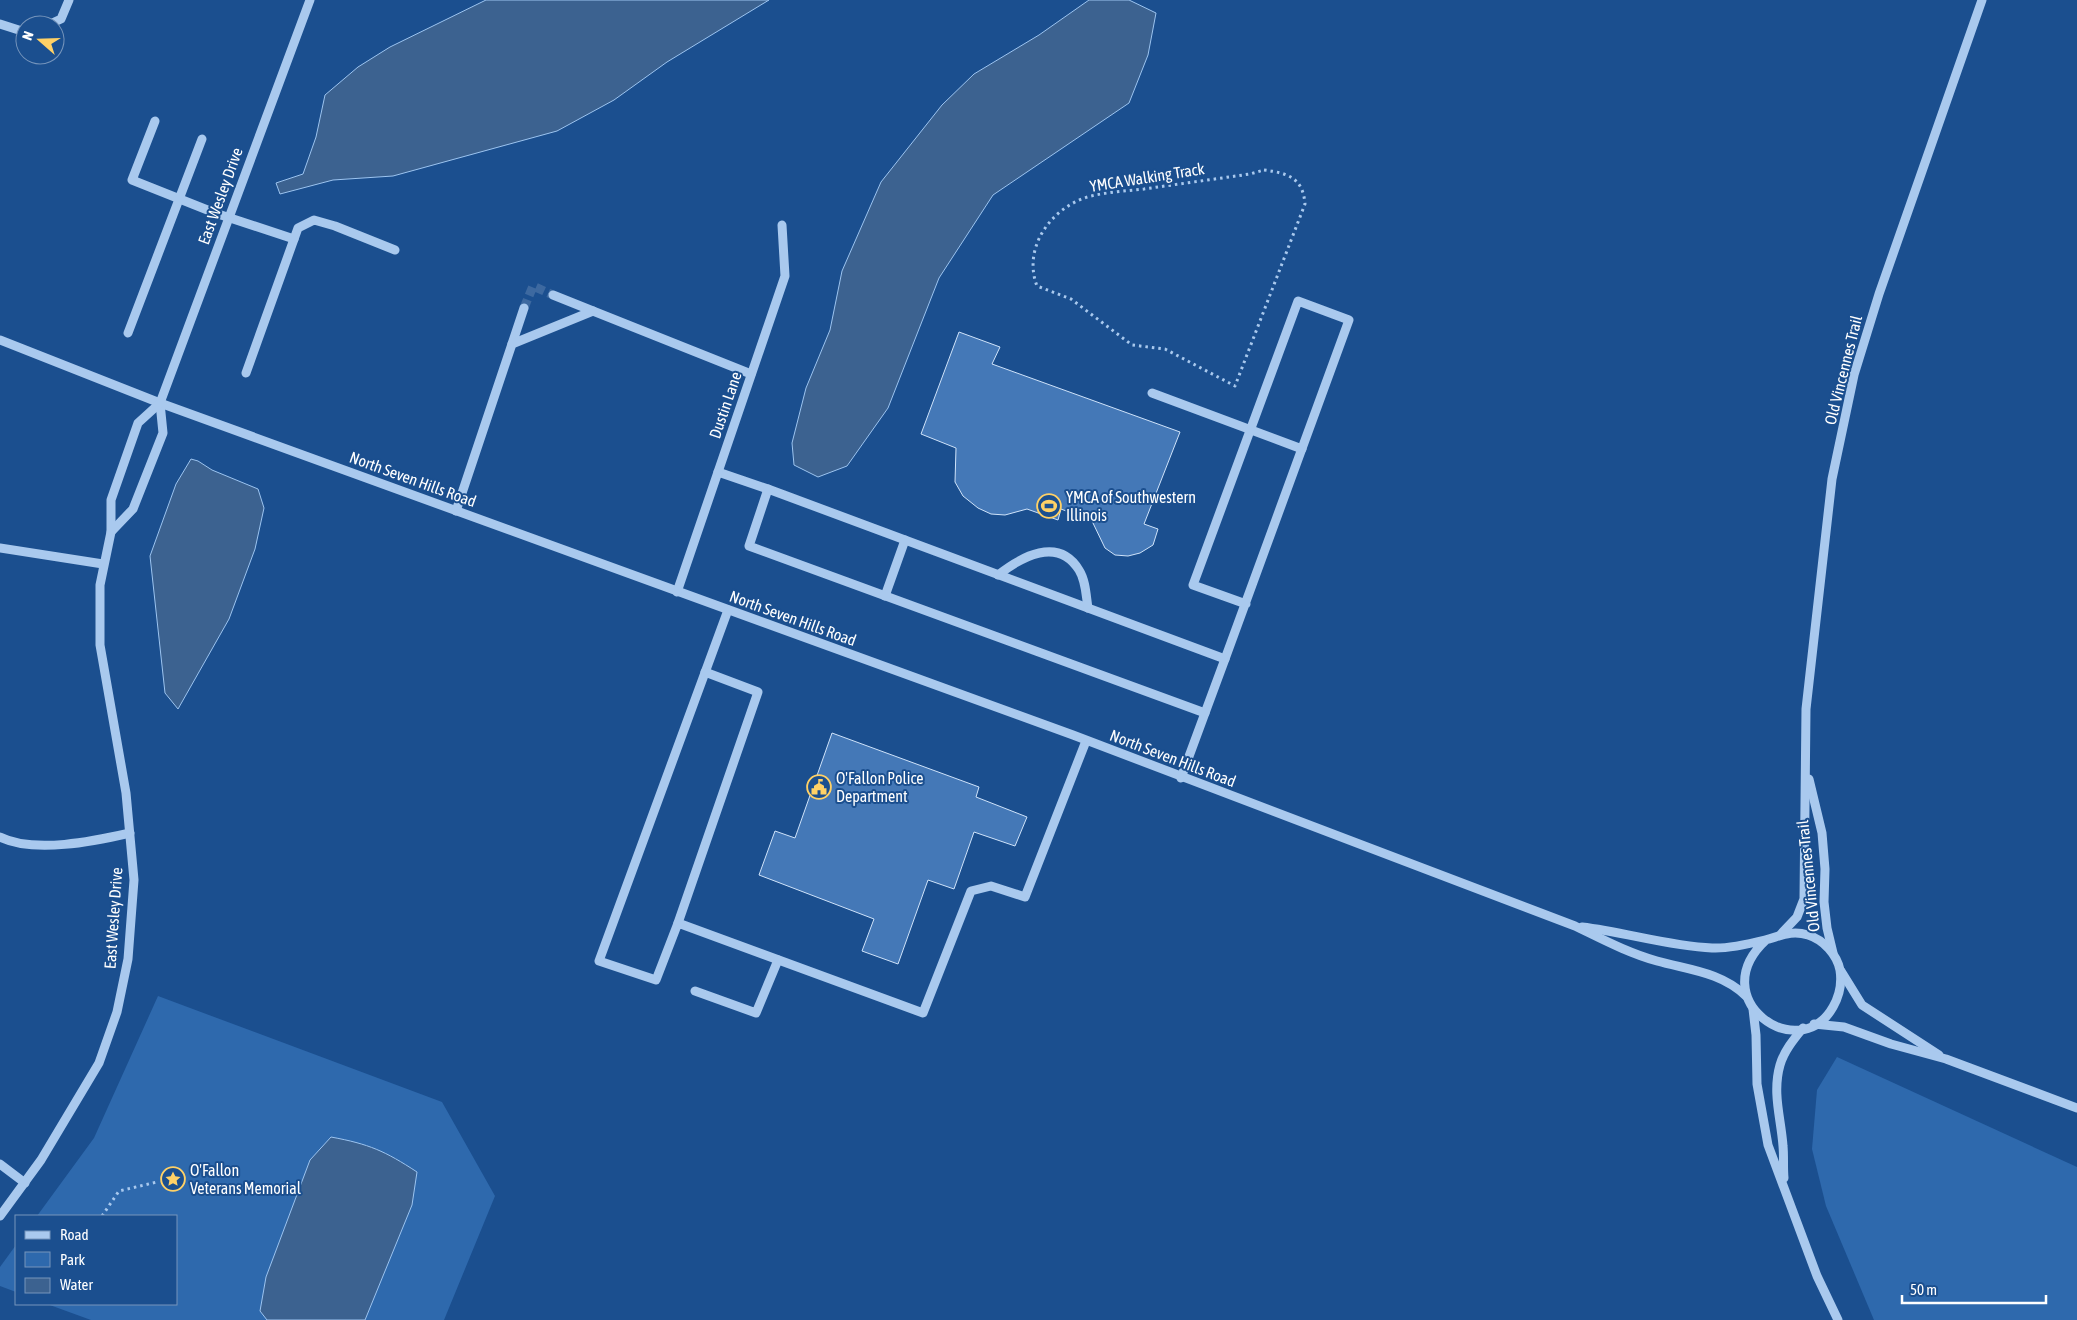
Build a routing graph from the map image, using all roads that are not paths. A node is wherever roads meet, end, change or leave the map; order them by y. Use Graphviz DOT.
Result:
graph roads {
  1 [pos="69,0"];
  2 [pos="309,0"];
  3 [pos="1982,0"];
  4 [pos="63,15"];
  5 [pos="0,24"];
  6 [pos="15,29"];
  7 [pos="155,121"];
  8 [pos="202,139"];
  9 [pos="179,199"];
  10 [pos="228,216"];
  11 [pos="782,225"];
  12 [pos="294,239"];
  13 [pos="395,250"];
  14 [pos="553,295"];
  15 [pos="524,308"];
  16 [pos="593,311"];
  17 [pos="128,334"];
  18 [pos="0,340"];
  19 [pos="512,344"];
  20 [pos="246,373"];
  21 [pos="751,374"];
  22 [pos="1152,393"];
  23 [pos="160,403"];
  24 [pos="1250,430"];
  25 [pos="1302,449"];
  26 [pos="718,472"];
  27 [pos="768,489"];
  28 [pos="456,511"];
  29 [pos="111,532"];
  30 [pos="905,540"];
  31 [pos="0,548"];
  32 [pos="103,564"];
  33 [pos="998,575"];
  34 [pos="677,592"];
  35 [pos="885,596"];
  36 [pos="1246,604"];
  37 [pos="1088,608"];
  38 [pos="728,610"];
  39 [pos="1225,659"];
  40 [pos="705,672"];
  41 [pos="1206,713"];
  42 [pos="1086,741"];
  43 [pos="1806,764"];
  44 [pos="1181,778"];
  45 [pos="130,833"];
  46 [pos="0,838"];
  47 [pos="678,923"];
  48 [pos="1575,926"];
  49 [pos="1781,934"];
  50 [pos="1766,940"];
  51 [pos="1834,955"];
  52 [pos="778,960"];
  53 [pos="1840,969"];
  54 [pos="695,991"];
  55 [pos="1746,996"];
  56 [pos="1752,1009"];
  57 [pos="1814,1024"];
  58 [pos="1803,1028"];
  59 [pos="1946,1059"];
  60 [pos="2077,1108"];
  61 [pos="0,1164"];
  62 [pos="25,1183"];
  63 [pos="1784,1183"];
  64 [pos="0,1216"];
  65 [pos="1838,1320"];
  1 -- 4 [label="street"];
  2 -- 10 [label="street, East Wesley Drive"];
  3 -- 43 [label="street, Old Vincennes Trail"];
  5 -- 6 [label="street"];
  7 -- 9 [label="street"];
  8 -- 9 [label="street"];
  9 -- 10 [label="street"];
  9 -- 17 [label="street"];
  10 -- 12 [label="street"];
  10 -- 23 [label="street, East Wesley Drive"];
  11 -- 21 [label="street, Dustin Lane"];
  12 -- 13 [label="street"];
  12 -- 20 [label="street"];
  14 -- 16 [label="street"];
  15 -- 19 [label="street"];
  16 -- 19 [label="street"];
  16 -- 21 [label="street"];
  18 -- 23 [label="street, North Seven Hills Road"];
  19 -- 28 [label="street"];
  21 -- 26 [label="street, Dustin Lane"];
  22 -- 24 [label="street"];
  23 -- 28 [label="street, North Seven Hills Road"];
  23 -- 29 [label="street, East Wesley Drive"];
  23 -- 29 [label="street, East Wesley Drive"];
  24 -- 25 [label="street"];
  24 -- 25 [label="street"];
  24 -- 36 [label="street"];
  25 -- 36 [label="street"];
  26 -- 27 [label="street"];
  26 -- 34 [label="street, Dustin Lane"];
  27 -- 30 [label="street"];
  27 -- 35 [label="street"];
  28 -- 34 [label="street, North Seven Hills Road"];
  29 -- 32 [label="street, East Wesley Drive"];
  30 -- 33 [label="street"];
  30 -- 35 [label="street"];
  31 -- 32 [label="street"];
  32 -- 45 [label="street, East Wesley Drive"];
  33 -- 37 [label="street"];
  33 -- 37 [label="street"];
  34 -- 38 [label="street, North Seven Hills Road"];
  35 -- 41 [label="street"];
  36 -- 39 [label="street"];
  37 -- 39 [label="street"];
  38 -- 40 [label="street"];
  38 -- 42 [label="street, North Seven Hills Road"];
  39 -- 41 [label="street"];
  40 -- 47 [label="street"];
  40 -- 47 [label="street"];
  41 -- 44 [label="street"];
  42 -- 44 [label="street, North Seven Hills Road"];
  42 -- 52 [label="street"];
  43 -- 49 [label="street, Old Vincennes Trail"];
  43 -- 51 [label="street, Old Vincennes Trail"];
  44 -- 48 [label="street, North Seven Hills Road"];
  45 -- 46 [label="street"];
  45 -- 62 [label="street, East Wesley Drive"];
  47 -- 52 [label="street"];
  48 -- 50 [label="street, North Seven Hills Road"];
  48 -- 55 [label="street, North Seven Hills Road"];
  49 -- 50 [label="street"];
  49 -- 51 [label="street"];
  50 -- 55 [label="street"];
  51 -- 53 [label="street"];
  52 -- 54 [label="street"];
  53 -- 57 [label="street"];
  53 -- 59 [label="street"];
  55 -- 56 [label="street"];
  56 -- 58 [label="street"];
  56 -- 63 [label="street"];
  57 -- 58 [label="street"];
  57 -- 59 [label="street"];
  58 -- 63 [label="street"];
  59 -- 60 [label="street"];
  61 -- 62 [label="street"];
  62 -- 64 [label="street, East Wesley Drive"];
  63 -- 65 [label="street"];
}
